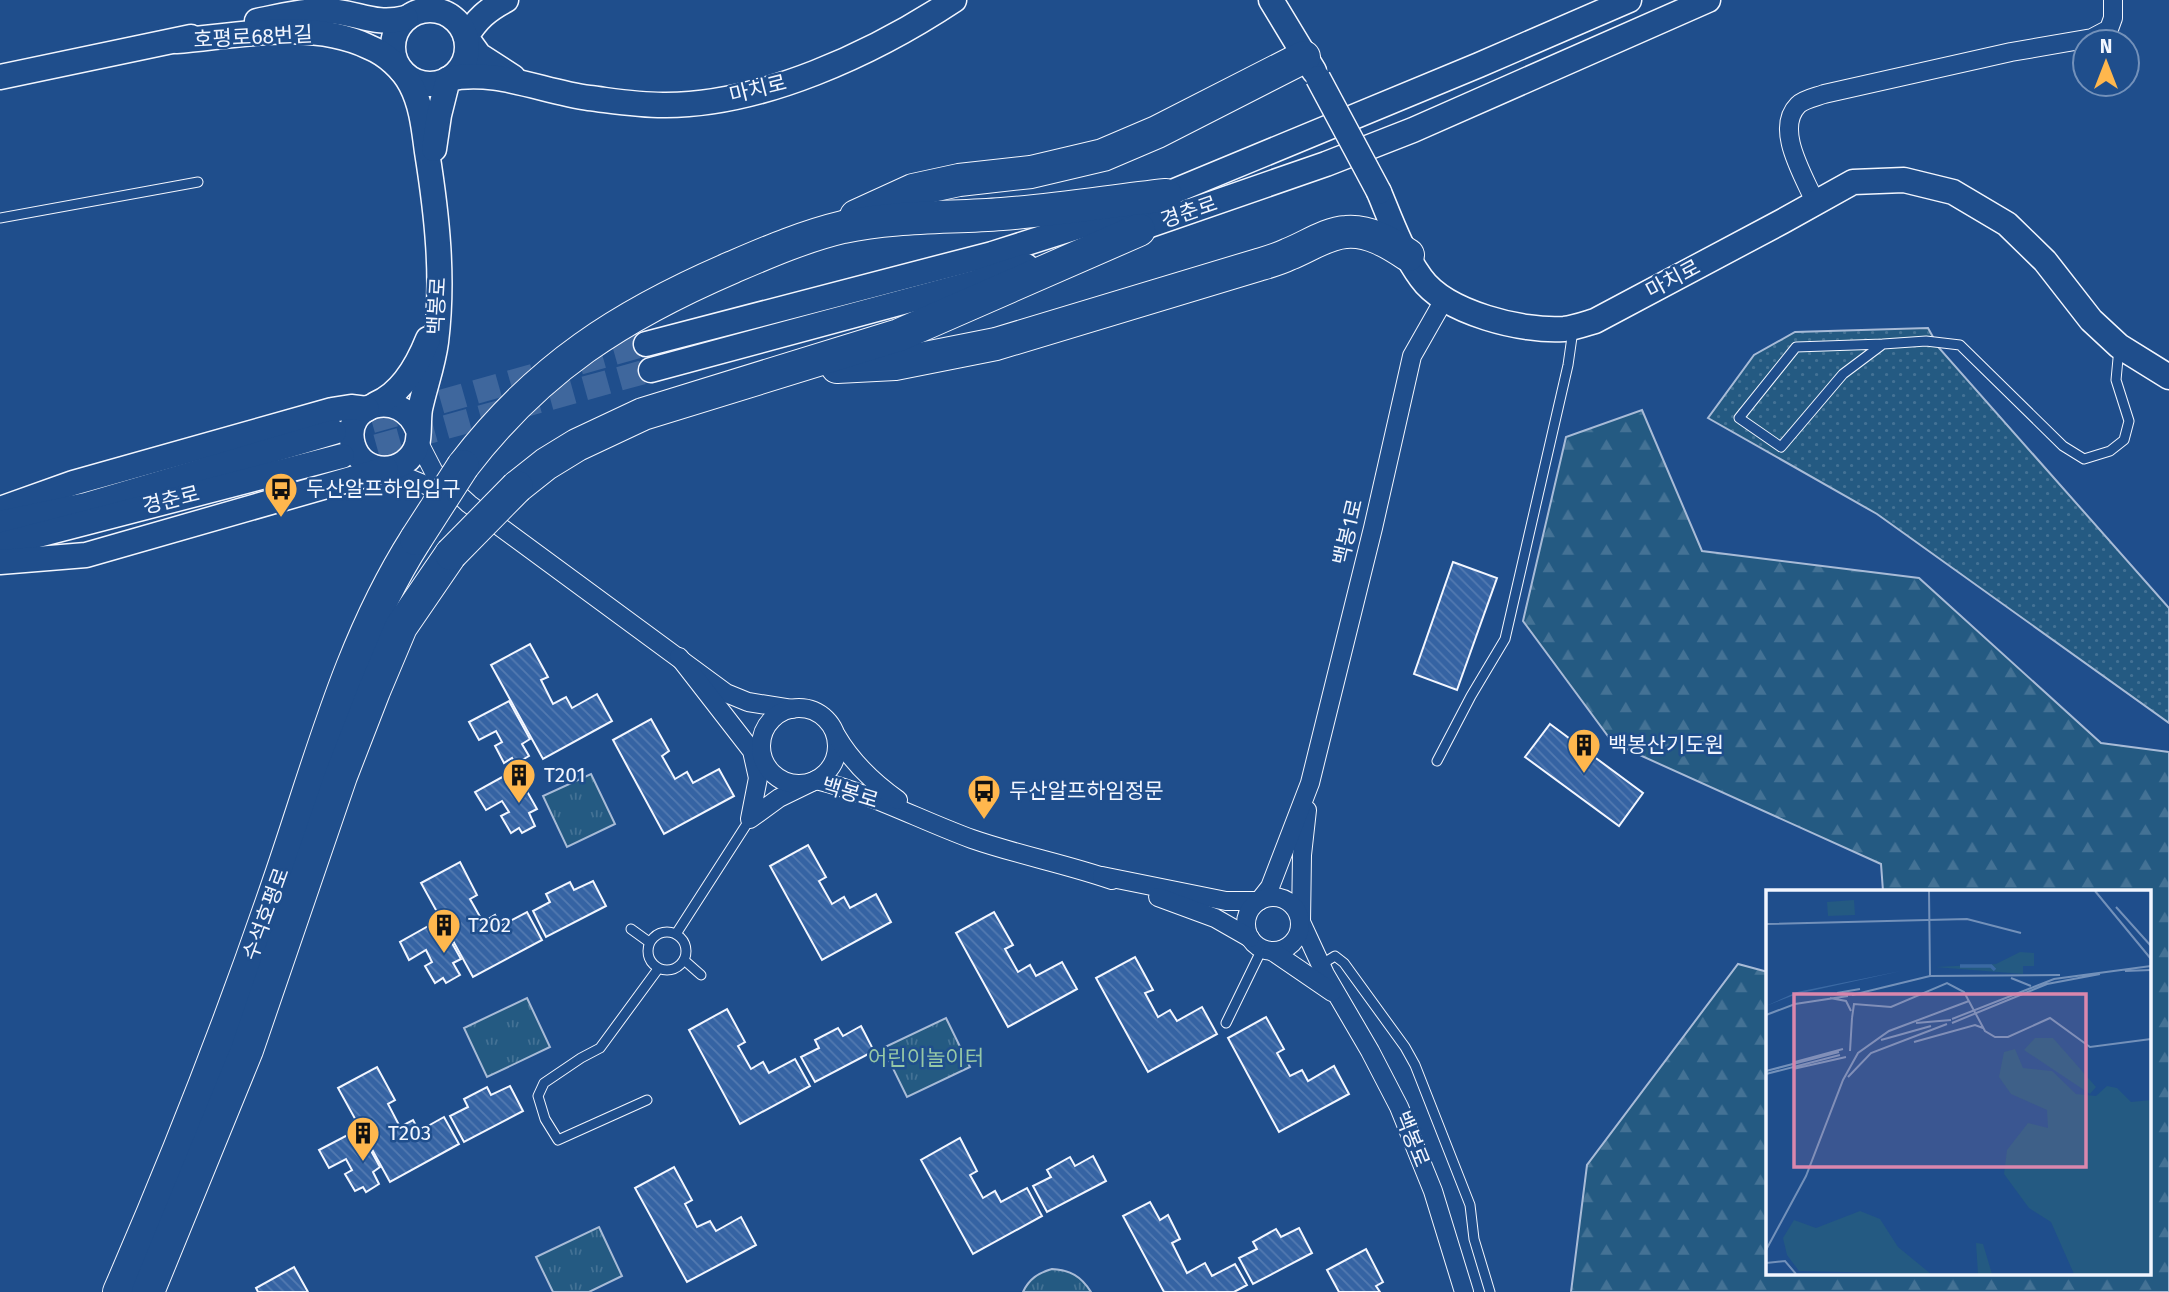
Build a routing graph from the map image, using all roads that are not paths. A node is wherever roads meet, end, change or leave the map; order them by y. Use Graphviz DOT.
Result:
graph roads {
  1 [pos="307,0"];
  2 [pos="453,0"];
  3 [pos="506,0"];
  4 [pos="954,0"];
  5 [pos="1271,0"];
  6 [pos="1629,0"];
  7 [pos="1707,0"];
  8 [pos="2113,0"];
  9 [pos="418,14"];
  10 [pos="466,37"];
  11 [pos="176,41"];
  12 [pos="1311,67"];
  13 [pos="403,73"];
  14 [pos="0,77"];
  15 [pos="448,79"];
  16 [pos="543,89"];
  17 [pos="433,181"];
  18 [pos="198,182"];
  19 [pos="1166,195"];
  20 [pos="1815,202"];
  21 [pos="0,218"];
  22 [pos="1139,230"];
  23 [pos="806,238"];
  24 [pos="1408,256"];
  25 [pos="1445,298"];
  26 [pos="438,316"];
  27 [pos="1574,327"];
  28 [pos="646,344"];
  29 [pos="1883,344"];
  30 [pos="2119,346"];
  31 [pos="651,370"];
  32 [pos="787,370"];
  33 [pos="2169,377"];
  34 [pos="372,407"];
  35 [pos="334,432"];
  36 [pos="418,435"];
  37 [pos="342,456"];
  38 [pos="387,469"];
  39 [pos="469,504"];
  40 [pos="0,509"];
  41 [pos="0,523"];
  42 [pos="0,545"];
  43 [pos="0,562"];
  44 [pos="679,657"];
  45 [pos="792,709"];
  46 [pos="835,734"];
  47 [pos="761,746"];
  48 [pos="1437,761"];
  49 [pos="816,780"];
  50 [pos="1310,783"];
  51 [pos="750,818"];
  52 [pos="932,825"];
  53 [pos="1102,876"];
  54 [pos="1259,901"];
  55 [pos="1301,922"];
  56 [pos="631,929"];
  57 [pos="676,934"];
  58 [pos="649,943"];
  59 [pos="1261,946"];
  60 [pos="684,960"];
  61 [pos="1322,964"];
  62 [pos="658,969"];
  63 [pos="701,975"];
  64 [pos="1338,996"];
  65 [pos="1226,1023"];
  66 [pos="647,1100"];
  67 [pos="119,1292"];
  68 [pos="148,1292"];
  69 [pos="1464,1292"];
  70 [pos="1490,1292"];
  1 -- 11 [label="street"];
  2 -- 9 [label="street, 호평로68번길"];
  3 -- 10 [label="street"];
  4 -- 16 [label="street, 마치로"];
  5 -- 12 [label="street, 마치로"];
  6 -- 19 [label="street, 경춘로"];
  7 -- 22 [label="street, 경춘로"];
  8 -- 20 [label="street"];
  9 -- 10 [label="street"];
  9 -- 11 [label="street, 호평로68번길"];
  9 -- 13 [label="street"];
  10 -- 15 [label="street"];
  10 -- 16 [label="street, 마치로"];
  11 -- 13 [label="street, 호평로68번길"];
  11 -- 14 [label="street, 호평로68번길"];
  12 -- 23 [label="highway"];
  12 -- 24 [label="street, 마치로, bridge"];
  13 -- 15 [label="street"];
  13 -- 17 [label="street"];
  15 -- 16 [label="street, 마치로"];
  15 -- 17 [label="street"];
  17 -- 26 [label="street, 백봉로"];
  18 -- 21 [label="lane"];
  19 -- 23 [label="highway"];
  19 -- 28 [label="street, 경춘로"];
  20 -- 27 [label="street, 마치로"];
  20 -- 30 [label="street, 마치로"];
  22 -- 31 [label="street, 경춘로"];
  22 -- 32 [label="highway"];
  23 -- 67 [label="highway, 수석호평로, bridge"];
  24 -- 25 [label="street, 마치로"];
  24 -- 32 [label="highway"];
  25 -- 27 [label="street, 마치로"];
  25 -- 50 [label="street, 백봉1로"];
  26 -- 34 [label="street"];
  26 -- 36 [label="street, 백봉로"];
  27 -- 48 [label="lane"];
  29 -- 29 [label="lane"];
  29 -- 30 [label="lane"];
  30 -- 33 [label="street, 마치로"];
  32 -- 68 [label="highway, 수석호평로, bridge"];
  34 -- 36 [label="street"];
  34 -- 38 [label="street"];
  34 -- 40 [label="street"];
  35 -- 41 [label="street, 경춘로"];
  36 -- 38 [label="street"];
  36 -- 39 [label="street"];
  37 -- 42 [label="street, 경춘로"];
  38 -- 39 [label="street"];
  38 -- 43 [label="street"];
  39 -- 44 [label="street"];
  44 -- 45 [label="street"];
  44 -- 47 [label="street"];
  44 -- 51 [label="street"];
  45 -- 46 [label="street"];
  45 -- 47 [label="street"];
  46 -- 49 [label="street"];
  46 -- 52 [label="street, 백봉로"];
  47 -- 49 [label="street"];
  49 -- 51 [label="street, 백봉로"];
  49 -- 52 [label="street, 백봉로"];
  50 -- 54 [label="street, 백봉1로"];
  50 -- 55 [label="street, 백봉1로"];
  51 -- 57 [label="lane"];
  52 -- 53 [label="street, 백봉로"];
  53 -- 54 [label="street, 백봉로"];
  53 -- 59 [label="street, 백봉로"];
  54 -- 55 [label="street"];
  54 -- 59 [label="street"];
  55 -- 59 [label="street"];
  55 -- 61 [label="street, 백봉로"];
  56 -- 58 [label="lane"];
  57 -- 58 [label="lane"];
  57 -- 60 [label="lane"];
  58 -- 62 [label="lane"];
  59 -- 64 [label="street, 백봉로"];
  59 -- 65 [label="lane"];
  60 -- 62 [label="lane"];
  60 -- 63 [label="lane"];
  61 -- 64 [label="street, 백봉로"];
  61 -- 70 [label="lane"];
  62 -- 66 [label="lane"];
  64 -- 69 [label="street, 백봉로"];
}
